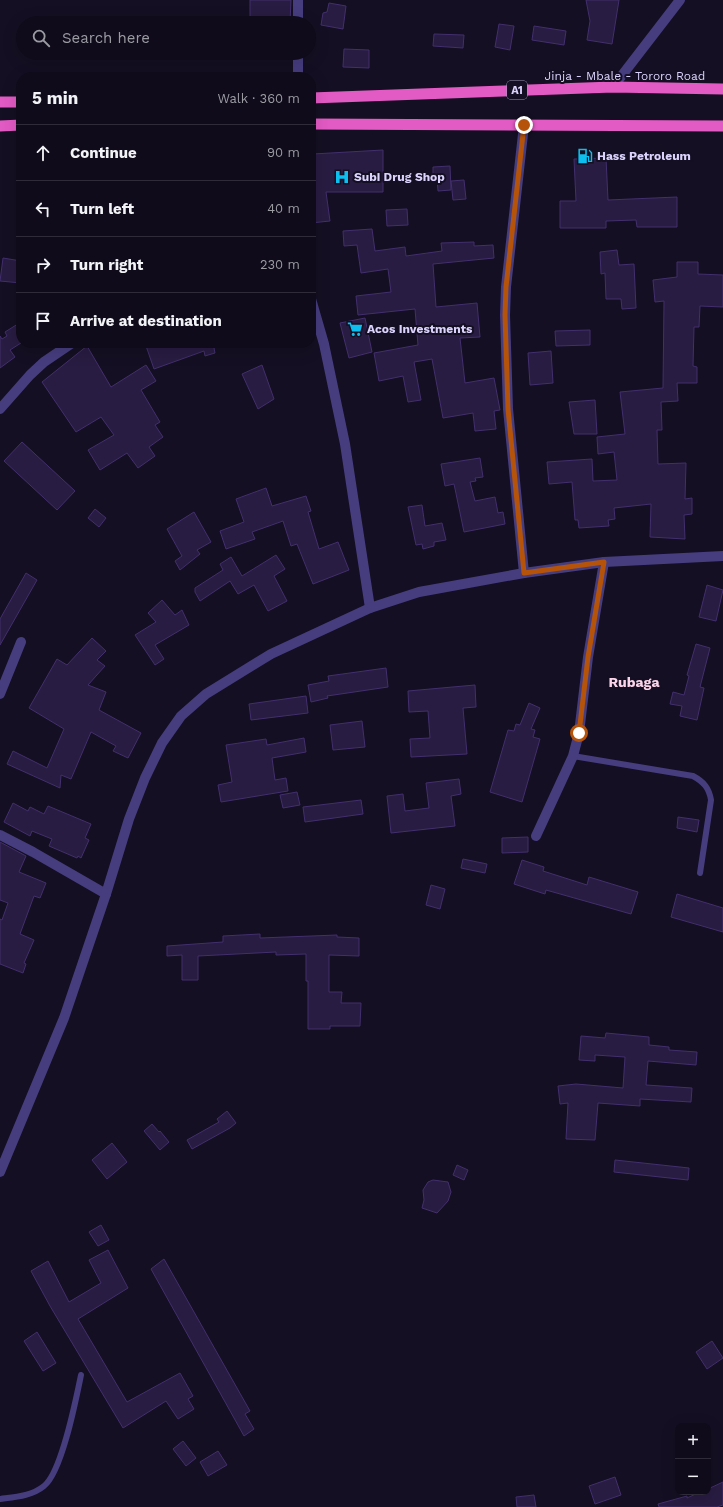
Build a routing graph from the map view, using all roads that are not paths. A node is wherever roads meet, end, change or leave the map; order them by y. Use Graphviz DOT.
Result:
graph roads {
  1 [pos="298,0"];
  2 [pos="680,0"];
  3 [pos="298,16"];
  4 [pos="298,60"];
  5 [pos="298,72"];
  6 [pos="613,87"];
  7 [pos="723,89"];
  8 [pos="316,98"];
  9 [pos="0,102"];
  10 [pos="16,102"];
  11 [pos="316,124"];
  12 [pos="16,125"];
  13 [pos="524,125"];
  14 [pos="0,126"];
  15 [pos="723,126"];
  16 [pos="316,316"];
  17 [pos="65,348"];
  18 [pos="0,409"];
  19 [pos="723,556"];
  20 [pos="604,562"];
  21 [pos="524,573"];
  22 [pos="370,608"];
  23 [pos="21,642"];
  24 [pos="0,694"];
  25 [pos="573,756"];
  26 [pos="0,835"];
  27 [pos="536,836"];
  28 [pos="700,873"];
  29 [pos="106,894"];
  30 [pos="0,1172"];
  31 [pos="81,1375"];
  32 [pos="0,1499"];
  1 -- 3 [label="street"];
  2 -- 6 [label="street"];
  4 -- 5 [label="street"];
  6 -- 7 [label="highway, Jinja - Mbale - Tororo Road / A1"];
  6 -- 8 [label="highway, Jinja - Mbale - Tororo Road / A1"];
  9 -- 10 [label="highway"];
  11 -- 13 [label="highway"];
  12 -- 14 [label="highway"];
  13 -- 15 [label="highway"];
  13 -- 21 [label="street"];
  16 -- 22 [label="street"];
  17 -- 18 [label="street"];
  19 -- 20 [label="street"];
  20 -- 21 [label="street"];
  20 -- 25 [label="street"];
  21 -- 22 [label="street"];
  22 -- 29 [label="street"];
  23 -- 24 [label="street"];
  25 -- 27 [label="street"];
  25 -- 28 [label="lane"];
  26 -- 29 [label="street"];
  29 -- 30 [label="street"];
  31 -- 32 [label="lane"];
}
